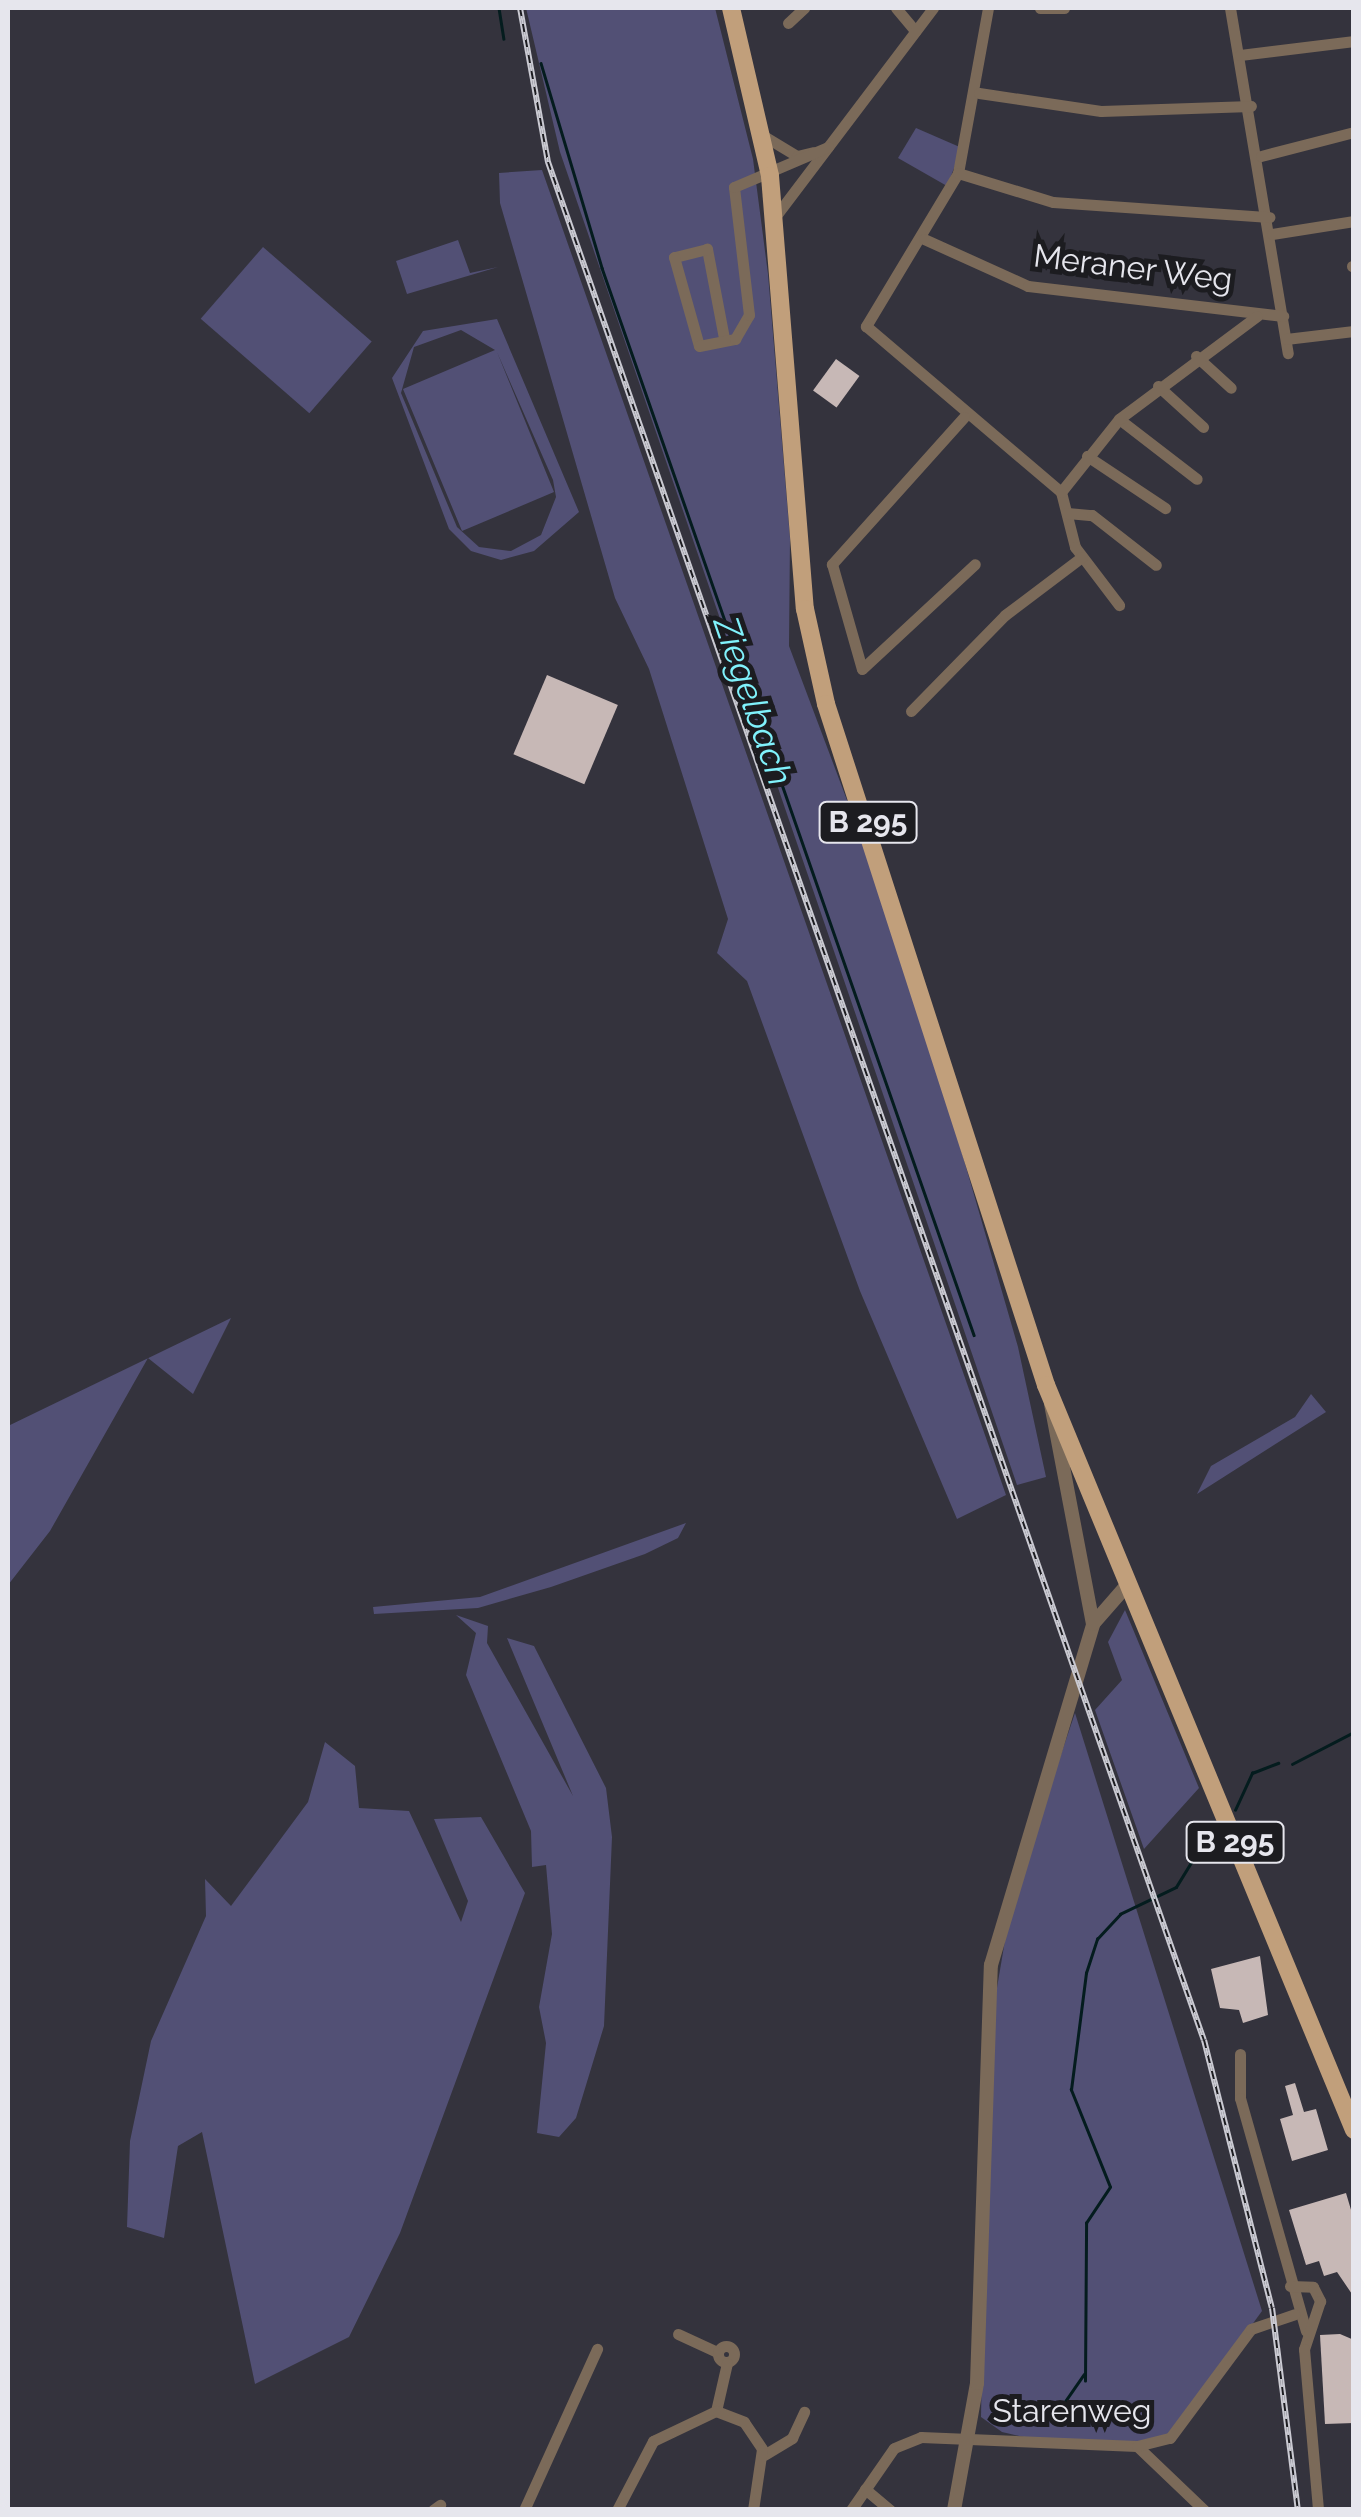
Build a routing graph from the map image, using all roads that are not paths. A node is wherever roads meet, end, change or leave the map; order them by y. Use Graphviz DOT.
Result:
graph roads {
  1 [pos="731,8"];
  2 [pos="804,8"];
  3 [pos="896,8"];
  4 [pos="932,8"];
  5 [pos="988,8"];
  6 [pos="1040,8"];
  7 [pos="1064,8"];
  8 [pos="1230,8"];
  9 [pos="788,23"];
  10 [pos="915,31"];
  11 [pos="1354,41"];
  12 [pos="1240,55"];
  13 [pos="978,93"];
  14 [pos="1251,106"];
  15 [pos="1354,132"];
  16 [pos="762,136"];
  17 [pos="828,147"];
  18 [pos="1261,156"];
  19 [pos="808,171"];
  20 [pos="958,173"];
  21 [pos="770,176"];
  22 [pos="1269,217"];
  23 [pos="773,220"];
  24 [pos="1354,222"];
  25 [pos="1272,234"];
  26 [pos="924,239"];
  27 [pos="1257,316"];
  28 [pos="1283,316"];
  29 [pos="1354,330"];
  30 [pos="724,338"];
  31 [pos="1286,339"];
  32 [pos="1288,353"];
  33 [pos="1196,356"];
  34 [pos="1158,386"];
  35 [pos="1231,388"];
  36 [pos="964,417"];
  37 [pos="1119,419"];
  38 [pos="1203,427"];
  39 [pos="1087,456"];
  40 [pos="1197,479"];
  41 [pos="1061,492"];
  42 [pos="1166,508"];
  43 [pos="1067,513"];
  44 [pos="1082,557"];
  45 [pos="975,564"];
  46 [pos="1156,565"];
  47 [pos="1118,606"];
  48 [pos="911,711"];
  49 [pos="1052,1401"];
  50 [pos="1127,1584"];
  51 [pos="1093,1624"];
  52 [pos="1240,2054"];
  53 [pos="1354,2130"];
  54 [pos="1290,2286"];
  55 [pos="1295,2314"];
  56 [pos="1306,2331"];
  57 [pos="678,2334"];
  58 [pos="597,2349"];
  59 [pos="716,2411"];
  60 [pos="804,2412"];
  61 [pos="969,2438"];
  62 [pos="1137,2446"];
  63 [pos="764,2455"];
  64 [pos="865,2489"];
  65 [pos="524,2510"];
  66 [pos="617,2510"];
  67 [pos="753,2510"];
  68 [pos="851,2510"];
  69 [pos="890,2510"];
  70 [pos="954,2510"];
  71 [pos="1204,2510"];
  72 [pos="1318,2510"];
  1 -- 16 [label="main road, B 295"];
  2 -- 9 [label="street"];
  3 -- 10 [label="street"];
  4 -- 10 [label="street"];
  5 -- 13 [label="street"];
  6 -- 7 [label="street"];
  8 -- 12 [label="street"];
  10 -- 17 [label="street"];
  11 -- 12 [label="street"];
  12 -- 14 [label="street"];
  13 -- 14 [label="street"];
  13 -- 20 [label="street"];
  14 -- 18 [label="street"];
  15 -- 18 [label="street"];
  16 -- 17 [label="street"];
  16 -- 21 [label="main road, B 295"];
  17 -- 19 [label="street"];
  17 -- 21 [label="street"];
  18 -- 22 [label="street"];
  19 -- 21 [label="street"];
  19 -- 23 [label="street"];
  20 -- 22 [label="street"];
  20 -- 26 [label="street"];
  21 -- 23 [label="main road, B 295"];
  21 -- 30 [label="street"];
  22 -- 25 [label="street"];
  23 -- 49 [label="main road, B 295"];
  24 -- 25 [label="street"];
  25 -- 28 [label="street"];
  26 -- 27 [label="street, Meraner Weg"];
  26 -- 36 [label="street"];
  27 -- 28 [label="street, Meraner Weg"];
  27 -- 33 [label="street"];
  28 -- 31 [label="street"];
  29 -- 31 [label="street"];
  30 -- 30 [label="street"];
  31 -- 32 [label="street"];
  33 -- 34 [label="street"];
  33 -- 35 [label="street"];
  34 -- 37 [label="street"];
  34 -- 38 [label="street"];
  36 -- 41 [label="street"];
  36 -- 45 [label="street"];
  37 -- 39 [label="street"];
  37 -- 40 [label="street"];
  39 -- 41 [label="street"];
  39 -- 42 [label="street"];
  41 -- 43 [label="street"];
  43 -- 44 [label="street"];
  43 -- 46 [label="street"];
  44 -- 47 [label="street"];
  44 -- 48 [label="street"];
  49 -- 50 [label="main road, B 295"];
  49 -- 51 [label="street"];
  50 -- 51 [label="street"];
  50 -- 53 [label="main road, B 295"];
  51 -- 61 [label="street"];
  52 -- 54 [label="street"];
  54 -- 55 [label="street"];
  54 -- 56 [label="street"];
  55 -- 56 [label="street"];
  55 -- 62 [label="street, Starenweg"];
  56 -- 72 [label="street"];
  57 -- 59 [label="street"];
  58 -- 65 [label="street"];
  59 -- 63 [label="street"];
  59 -- 66 [label="street"];
  60 -- 63 [label="street"];
  61 -- 62 [label="street, Starenweg"];
  61 -- 64 [label="street, Starenweg"];
  61 -- 70 [label="street"];
  62 -- 71 [label="street"];
  63 -- 67 [label="street"];
  64 -- 68 [label="street, Starenweg"];
  64 -- 69 [label="street"];
}
